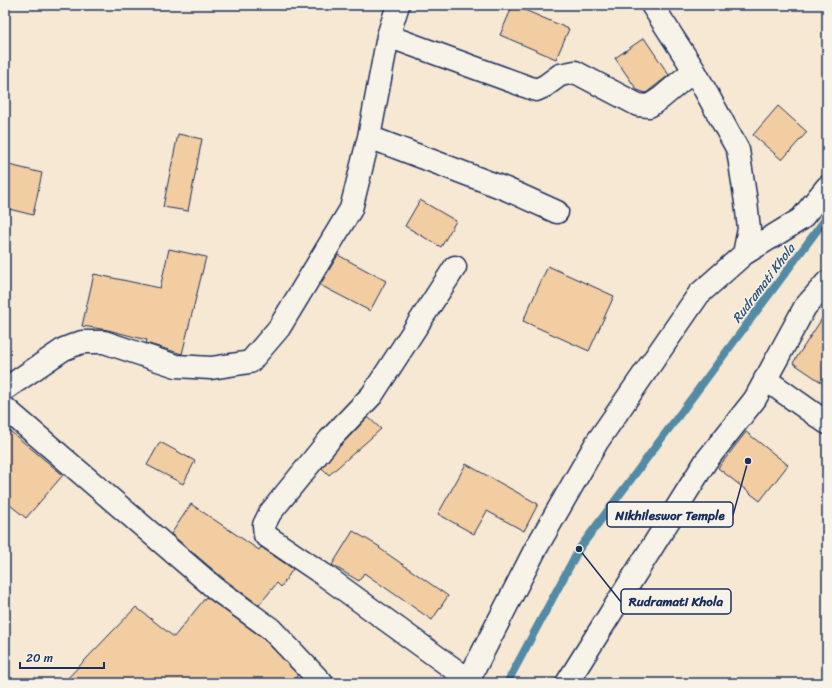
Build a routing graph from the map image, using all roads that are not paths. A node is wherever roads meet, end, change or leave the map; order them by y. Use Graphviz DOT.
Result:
graph roads {
  1 [pos="398,5"];
  2 [pos="652,5"];
  3 [pos="388,36"];
  4 [pos="694,70"];
  5 [pos="369,137"];
  6 [pos="827,187"];
  7 [pos="557,212"];
  8 [pos="744,254"];
  9 [pos="455,267"];
  10 [pos="827,282"];
  11 [pos="765,379"];
  12 [pos="5,389"];
  13 [pos="5,408"];
  14 [pos="827,423"];
  15 [pos="468,682"];
  16 [pos="322,683"];
  17 [pos="567,683"];
  1 -- 3 [label="street"];
  2 -- 4 [label="street"];
  3 -- 4 [label="street"];
  3 -- 5 [label="street"];
  4 -- 8 [label="street"];
  5 -- 7 [label="street"];
  5 -- 12 [label="street"];
  6 -- 8 [label="street"];
  8 -- 15 [label="street"];
  9 -- 15 [label="street"];
  10 -- 11 [label="street"];
  11 -- 14 [label="street"];
  11 -- 17 [label="street"];
  13 -- 16 [label="street"];
}
